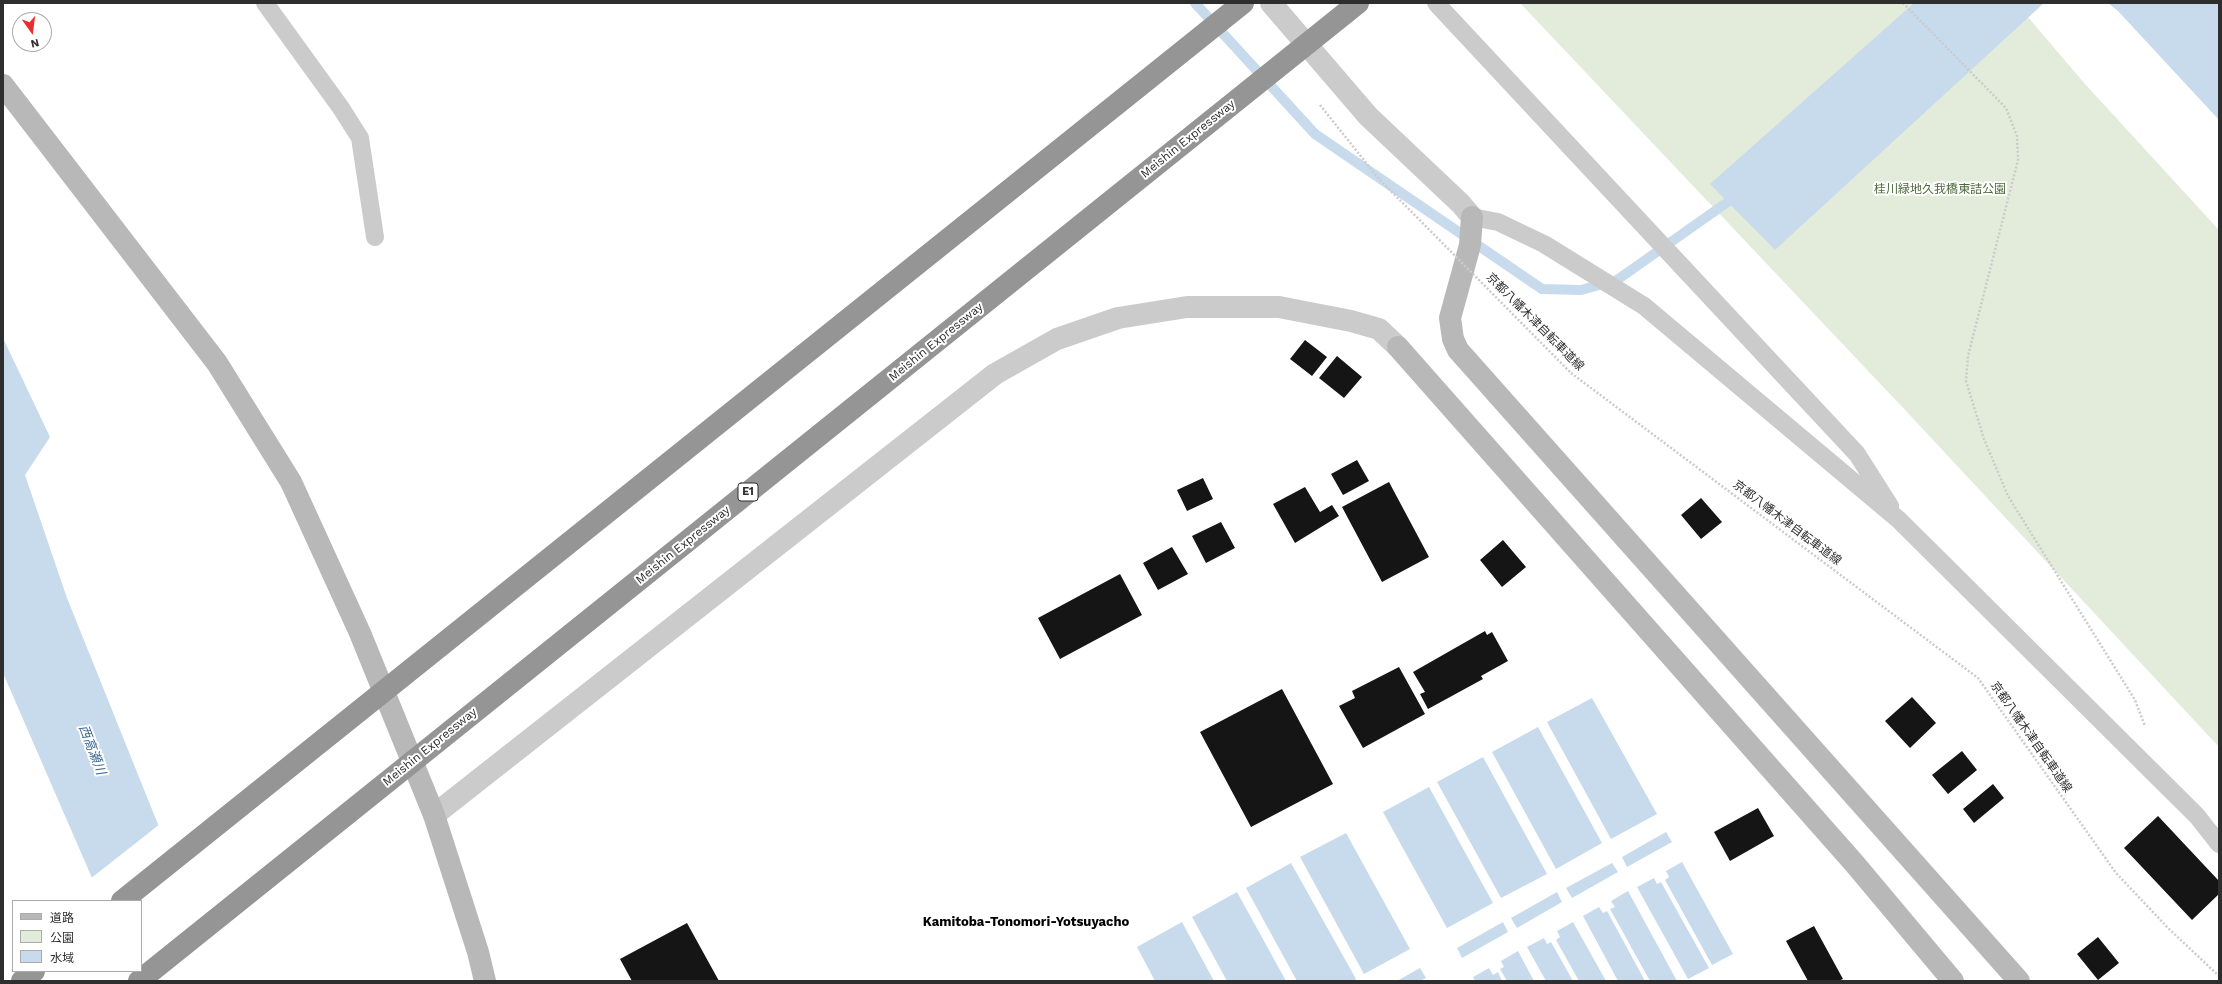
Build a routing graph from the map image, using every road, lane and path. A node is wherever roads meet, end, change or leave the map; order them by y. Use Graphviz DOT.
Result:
graph roads {
  1 [pos="265,3"];
  2 [pos="1243,3"];
  3 [pos="1271,3"];
  4 [pos="1358,3"];
  5 [pos="1436,3"];
  6 [pos="1903,3"];
  7 [pos="3,85"];
  8 [pos="1320,105"];
  9 [pos="1472,217"];
  10 [pos="375,236"];
  11 [pos="1899,520"];
  12 [pos="2145,765"];
  13 [pos="434,816"];
  14 [pos="2219,844"];
  15 [pos="123,900"];
  16 [pos="33,972"];
  17 [pos="2219,976"];
  18 [pos="22,981"];
  19 [pos="139,981"];
  20 [pos="485,981"];
  21 [pos="1953,981"];
  22 [pos="2019,981"];
  1 -- 10 [label="lane"];
  2 -- 15 [label="highway, bridge"];
  3 -- 9 [label="street"];
  4 -- 19 [label="highway, Meishin Expressway / E1, bridge"];
  5 -- 11 [label="lane"];
  6 -- 12 [label="path"];
  7 -- 13 [label="street"];
  8 -- 17 [label="path, 京都八幡木津自転車道線, bridge"];
  9 -- 11 [label="lane"];
  9 -- 22 [label="street"];
  11 -- 12 [label="lane"];
  12 -- 14 [label="lane"];
  13 -- 20 [label="street"];
  13 -- 21 [label="street"];
  16 -- 18 [label="highway"];
}
